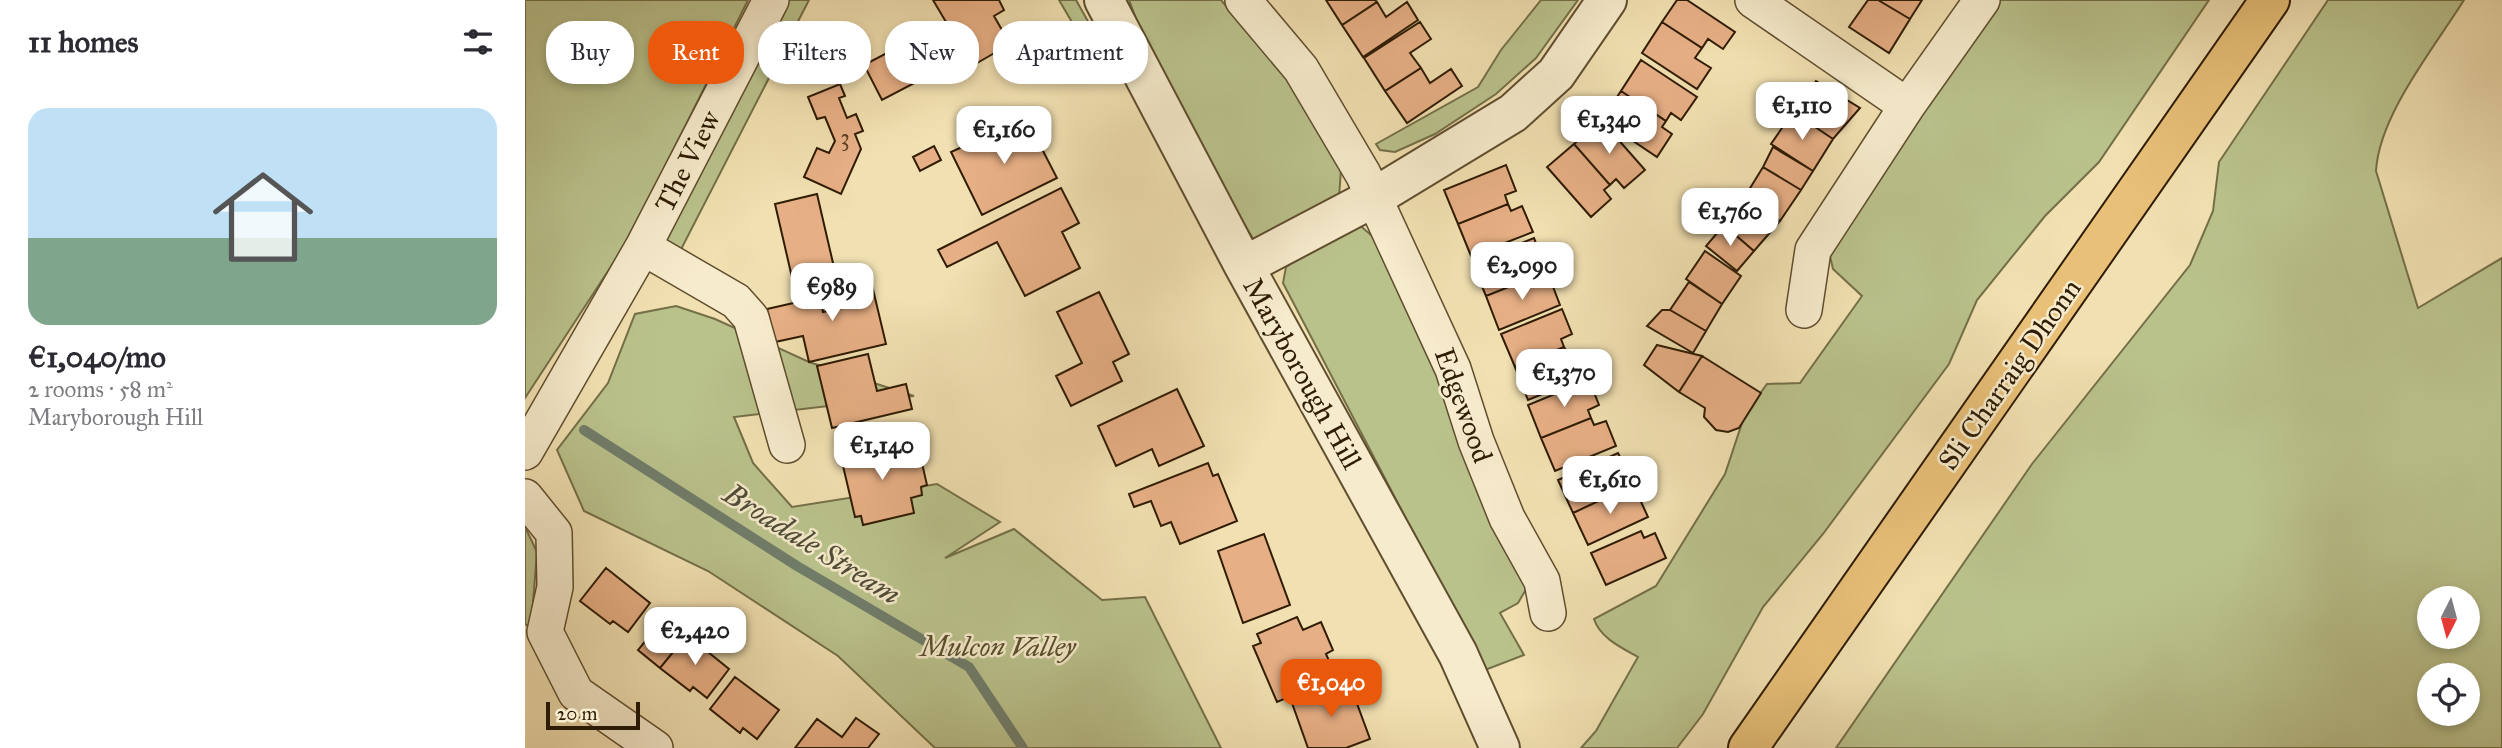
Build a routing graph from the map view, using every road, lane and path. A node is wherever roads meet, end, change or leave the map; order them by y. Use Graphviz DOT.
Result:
graph roads {
  1 [pos="771,0"];
  2 [pos="1104,0"];
  3 [pos="1243,0"];
  4 [pos="1607,0"];
  5 [pos="1753,0"];
  6 [pos="1982,0"];
  7 [pos="2270,0"];
  8 [pos="1906,106"];
  9 [pos="1373,198"];
  10 [pos="643,247"];
  11 [pos="1244,266"];
  12 [pos="1804,310"];
  13 [pos="787,445"];
  14 [pos="525,452"];
  15 [pos="525,498"];
  16 [pos="1548,613"];
  17 [pos="655,748"];
  18 [pos="1500,748"];
  19 [pos="1748,748"];
  1 -- 10 [label="street, The View"];
  2 -- 11 [label="street, Maryborough Hill"];
  3 -- 9 [label="street, Edgewood"];
  4 -- 9 [label="street"];
  5 -- 8 [label="street"];
  6 -- 8 [label="street"];
  7 -- 19 [label="highway, Sli Charraig Dhonn"];
  8 -- 12 [label="street"];
  9 -- 11 [label="street"];
  9 -- 16 [label="street, Edgewood"];
  10 -- 13 [label="street, The View"];
  10 -- 14 [label="street, The View"];
  11 -- 18 [label="street, Maryborough Hill"];
  15 -- 17 [label="street"];
}
